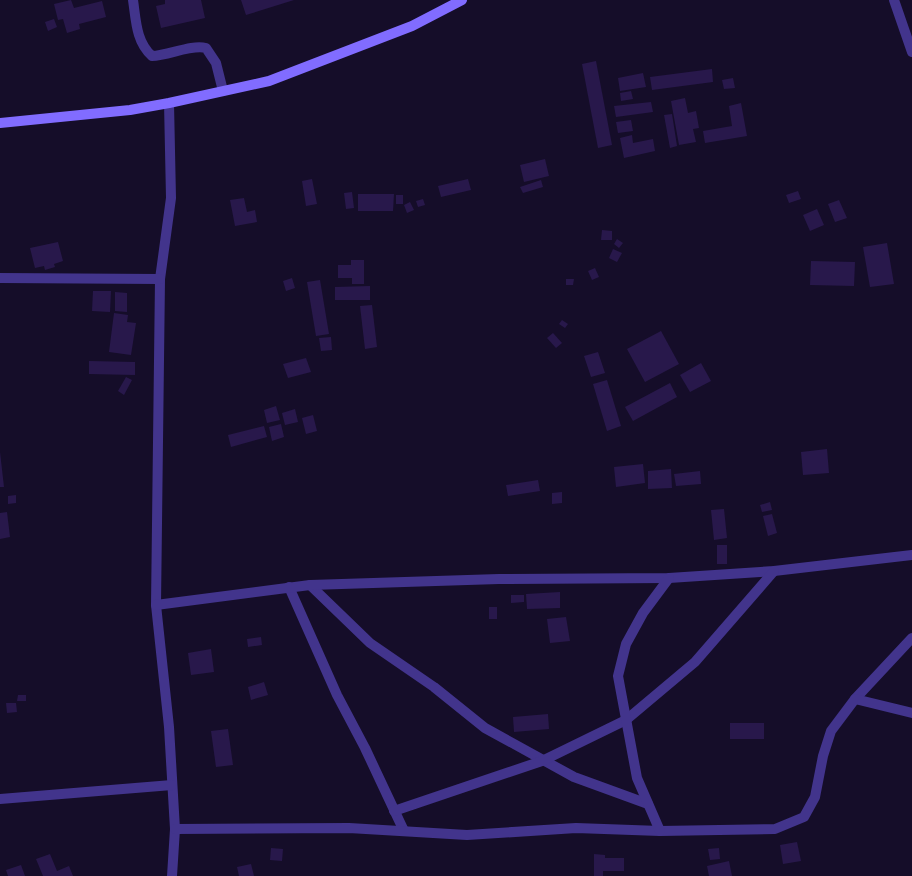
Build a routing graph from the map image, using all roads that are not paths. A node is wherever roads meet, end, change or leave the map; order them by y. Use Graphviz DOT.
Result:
graph roads {
  1 [pos="133,0"];
  2 [pos="462,0"];
  3 [pos="894,0"];
  4 [pos="912,52"];
  5 [pos="223,92"];
  6 [pos="169,103"];
  7 [pos="0,123"];
  8 [pos="0,278"];
  9 [pos="160,279"];
  10 [pos="912,555"];
  11 [pos="774,571"];
  12 [pos="668,578"];
  13 [pos="310,585"];
  14 [pos="289,587"];
  15 [pos="156,605"];
  16 [pos="912,638"];
  17 [pos="855,699"];
  18 [pos="912,713"];
  19 [pos="626,720"];
  20 [pos="542,761"];
  21 [pos="172,785"];
  22 [pos="0,799"];
  23 [pos="648,804"];
  24 [pos="394,811"];
  25 [pos="175,829"];
  26 [pos="404,831"];
  27 [pos="660,831"];
  28 [pos="172,876"];
  1 -- 5 [label="street"];
  2 -- 5 [label="street"];
  3 -- 4 [label="street"];
  5 -- 6 [label="street"];
  6 -- 7 [label="street"];
  6 -- 9 [label="street"];
  8 -- 9 [label="street"];
  9 -- 15 [label="street"];
  10 -- 11 [label="street"];
  11 -- 12 [label="street"];
  11 -- 19 [label="street"];
  12 -- 13 [label="street"];
  12 -- 19 [label="street"];
  13 -- 14 [label="street"];
  13 -- 20 [label="street"];
  14 -- 15 [label="street"];
  14 -- 24 [label="street"];
  15 -- 21 [label="street"];
  16 -- 17 [label="street"];
  17 -- 18 [label="street"];
  17 -- 27 [label="street"];
  19 -- 20 [label="street"];
  19 -- 23 [label="street"];
  20 -- 23 [label="street"];
  20 -- 24 [label="street"];
  21 -- 22 [label="street"];
  21 -- 25 [label="street"];
  23 -- 27 [label="street"];
  24 -- 26 [label="street"];
  25 -- 26 [label="street"];
  25 -- 28 [label="street"];
  26 -- 27 [label="street"];
}
